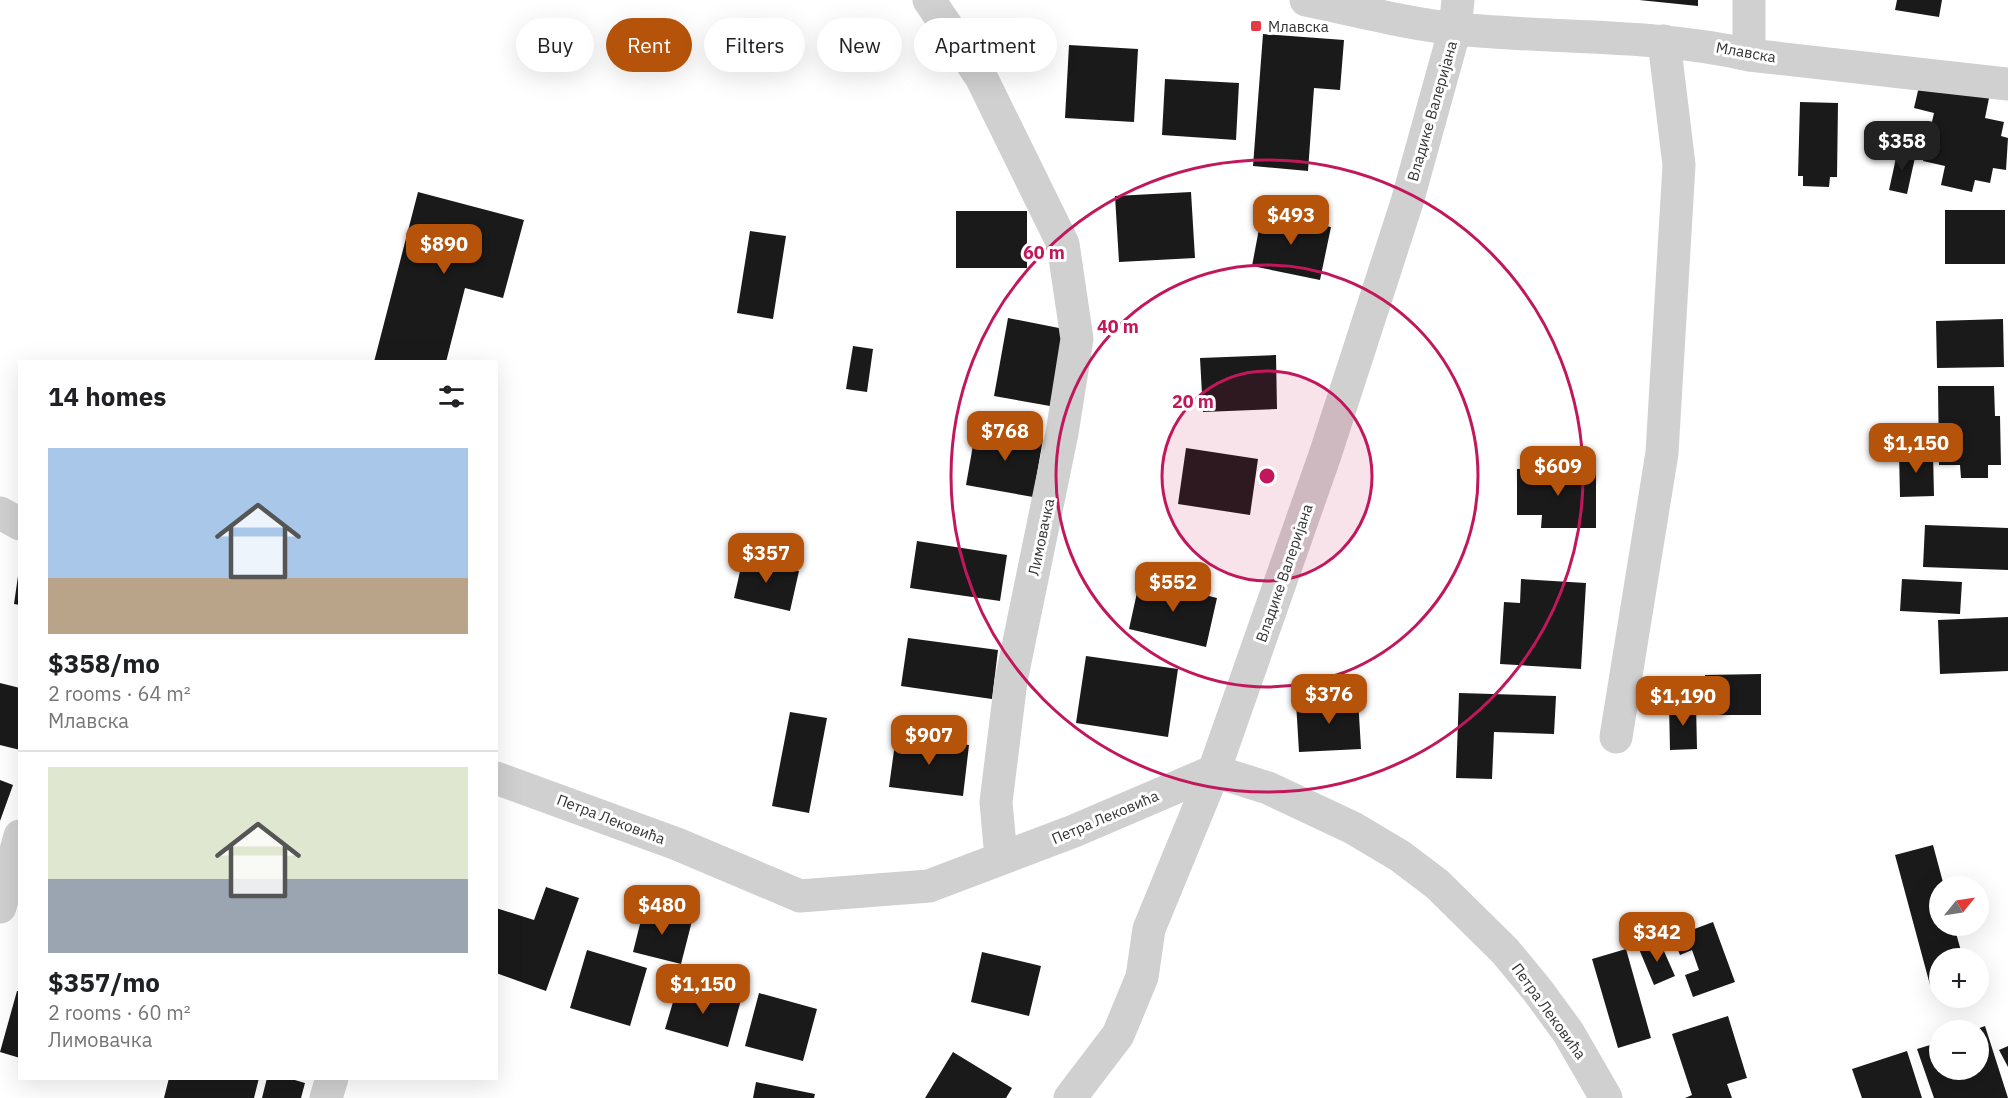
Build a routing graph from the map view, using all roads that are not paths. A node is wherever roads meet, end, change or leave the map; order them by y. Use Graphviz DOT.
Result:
graph roads {
  1 [pos="929,0"];
  2 [pos="1306,0"];
  3 [pos="1749,0"];
  4 [pos="1457,14"];
  5 [pos="1664,41"];
  6 [pos="1749,55"];
  7 [pos="2008,84"];
  8 [pos="0,513"];
  9 [pos="18,523"];
  10 [pos="1616,737"];
  11 [pos="1214,771"];
  12 [pos="498,779"];
  13 [pos="18,842"];
  14 [pos="1001,858"];
  15 [pos="2,888"];
  16 [pos="331,1080"];
  17 [pos="326,1098"];
  18 [pos="1070,1098"];
  19 [pos="1606,1098"];
  1 -- 14 [label="street, Лимовачка"];
  2 -- 4 [label="street, Млавска"];
  3 -- 6 [label="street"];
  4 -- 5 [label="street, Млавска"];
  4 -- 11 [label="street, Владике Валеријана"];
  5 -- 6 [label="street, Млавска"];
  5 -- 10 [label="street"];
  6 -- 7 [label="street, Млавска"];
  8 -- 9 [label="street"];
  11 -- 14 [label="street, Петра Лековића"];
  11 -- 18 [label="street, Владике Валеријана"];
  11 -- 19 [label="street, Петра Лековића"];
  12 -- 14 [label="street, Петра Лековића"];
  13 -- 15 [label="street"];
  16 -- 17 [label="street"];
}
